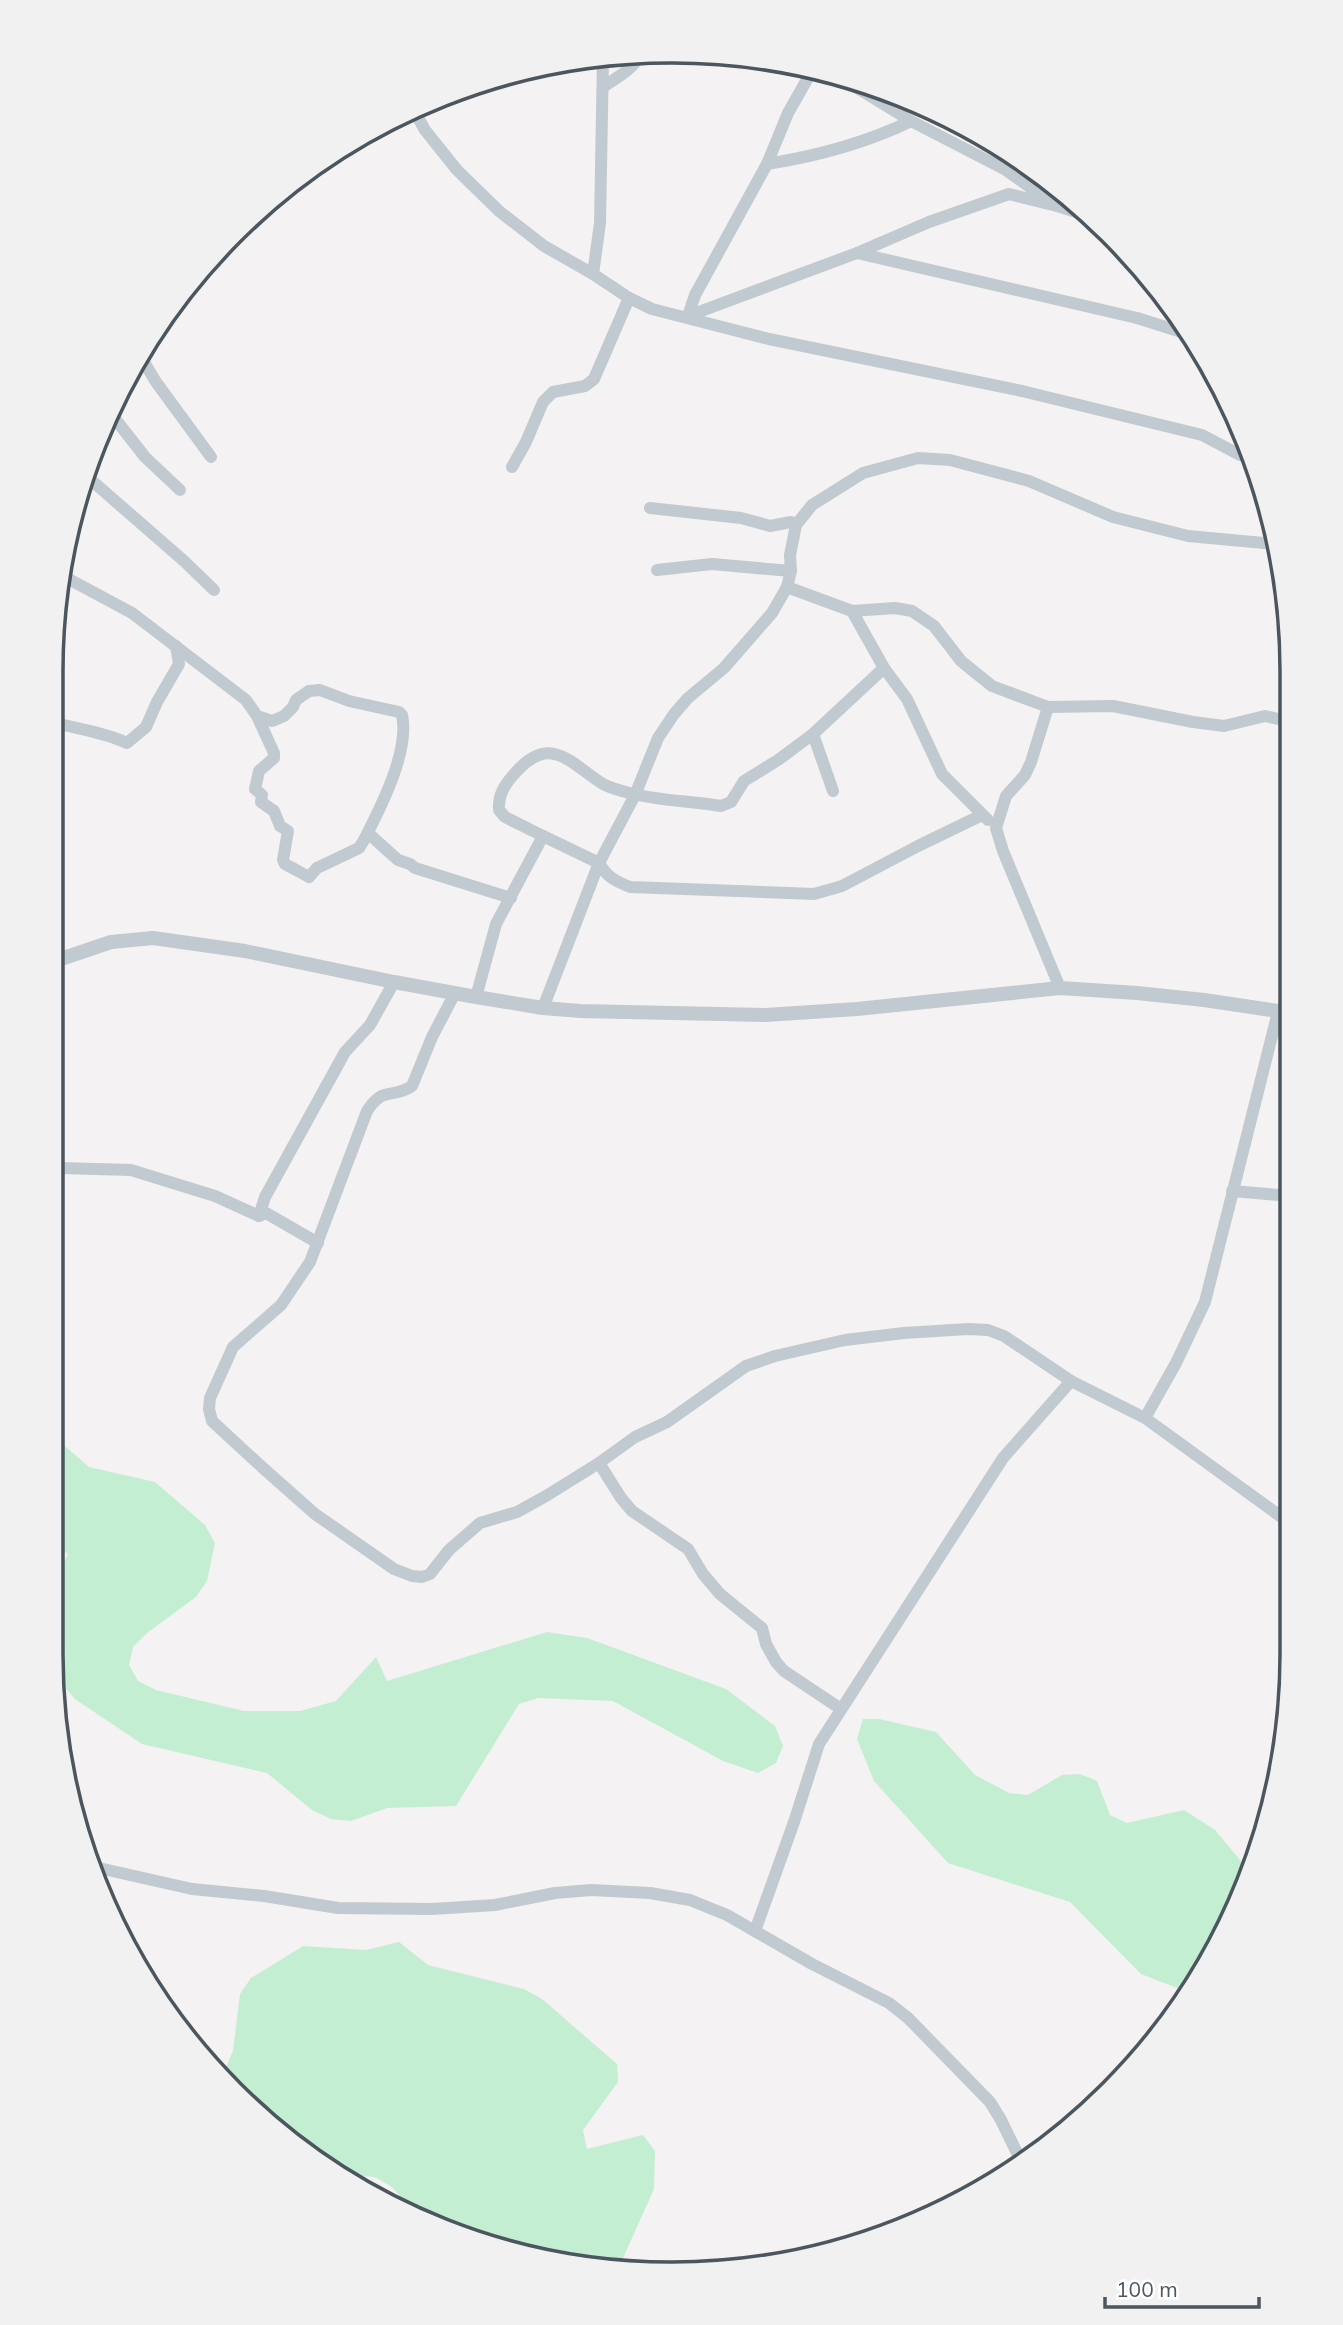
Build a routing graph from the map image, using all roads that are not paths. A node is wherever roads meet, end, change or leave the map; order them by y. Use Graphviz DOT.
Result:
graph roads {
  1 [pos="635,64"];
  2 [pos="603,67"];
  3 [pos="807,79"];
  4 [pos="603,87"];
  5 [pos="869,96"];
  6 [pos="418,118"];
  7 [pos="911,121"];
  8 [pos="767,164"];
  9 [pos="1057,206"];
  10 [pos="1067,209"];
  11 [pos="857,253"];
  12 [pos="593,274"];
  13 [pos="629,298"];
  14 [pos="688,316"];
  15 [pos="1175,330"];
  16 [pos="146,365"];
  17 [pos="117,421"];
  18 [pos="1239,451"];
  19 [pos="211,457"];
  20 [pos="512,467"];
  21 [pos="93,483"];
  22 [pos="180,490"];
  23 [pos="650,508"];
  24 [pos="796,526"];
  25 [pos="1266,543"];
  26 [pos="657,570"];
  27 [pos="791,571"];
  28 [pos="70,580"];
  29 [pos="787,587"];
  30 [pos="214,590"];
  31 [pos="852,611"];
  32 [pos="176,646"];
  33 [pos="884,668"];
  34 [pos="1048,707"];
  35 [pos="257,716"];
  36 [pos="1280,719"];
  37 [pos="63,725"];
  38 [pos="813,734"];
  39 [pos="833,791"];
  40 [pos="635,795"];
  41 [pos="982,816"];
  42 [pos="996,828"];
  43 [pos="368,833"];
  44 [pos="542,836"];
  45 [pos="599,863"];
  46 [pos="511,898"];
  47 [pos="63,958"];
  48 [pos="394,982"];
  49 [pos="1060,988"];
  50 [pos="455,993"];
  51 [pos="477,997"];
  52 [pos="543,1008"];
  53 [pos="1280,1012"];
  54 [pos="1280,1027"];
  55 [pos="63,1168"];
  56 [pos="1232,1191"];
  57 [pos="1280,1195"];
  58 [pos="258,1216"];
  59 [pos="318,1243"];
  60 [pos="1071,1381"];
  61 [pos="1144,1418"];
  62 [pos="599,1464"];
  63 [pos="1280,1516"];
  64 [pos="841,1709"];
  65 [pos="102,1867"];
  66 [pos="755,1931"];
  67 [pos="1017,2154"];
  1 -- 4 [label="street"];
  2 -- 4 [label="street"];
  3 -- 8 [label="street"];
  4 -- 12 [label="street"];
  5 -- 7 [label="street"];
  6 -- 12 [label="street"];
  7 -- 8 [label="street"];
  7 -- 9 [label="street"];
  8 -- 14 [label="street"];
  9 -- 10 [label="street"];
  9 -- 11 [label="street"];
  11 -- 14 [label="street"];
  11 -- 15 [label="street"];
  12 -- 13 [label="street"];
  13 -- 14 [label="street"];
  13 -- 20 [label="street"];
  14 -- 18 [label="street"];
  16 -- 19 [label="street"];
  17 -- 22 [label="street"];
  21 -- 30 [label="street"];
  23 -- 24 [label="street"];
  24 -- 25 [label="street"];
  24 -- 27 [label="street"];
  26 -- 27 [label="street"];
  27 -- 29 [label="street"];
  28 -- 32 [label="street"];
  29 -- 31 [label="street"];
  29 -- 40 [label="street"];
  31 -- 33 [label="street"];
  31 -- 34 [label="street"];
  32 -- 35 [label="street"];
  32 -- 37 [label="street"];
  33 -- 38 [label="street"];
  33 -- 41 [label="street"];
  34 -- 36 [label="street"];
  34 -- 42 [label="street"];
  35 -- 43 [label="street"];
  35 -- 43 [label="street"];
  38 -- 39 [label="street"];
  38 -- 40 [label="street"];
  40 -- 44 [label="street"];
  40 -- 45 [label="street"];
  41 -- 42 [label="street"];
  41 -- 45 [label="street"];
  42 -- 49 [label="street"];
  43 -- 46 [label="street"];
  44 -- 45 [label="street"];
  44 -- 46 [label="street"];
  45 -- 52 [label="street"];
  46 -- 51 [label="street"];
  47 -- 48 [label="street"];
  48 -- 50 [label="street"];
  48 -- 58 [label="street"];
  49 -- 52 [label="street"];
  49 -- 53 [label="street"];
  50 -- 51 [label="street"];
  50 -- 59 [label="street"];
  51 -- 52 [label="street"];
  54 -- 56 [label="street"];
  55 -- 58 [label="street"];
  56 -- 57 [label="street"];
  56 -- 61 [label="street"];
  58 -- 59 [label="street"];
  59 -- 62 [label="street"];
  60 -- 61 [label="street"];
  60 -- 62 [label="street"];
  60 -- 64 [label="street"];
  61 -- 63 [label="street"];
  62 -- 64 [label="street"];
  64 -- 66 [label="street"];
  65 -- 66 [label="street"];
  66 -- 67 [label="street"];
}
